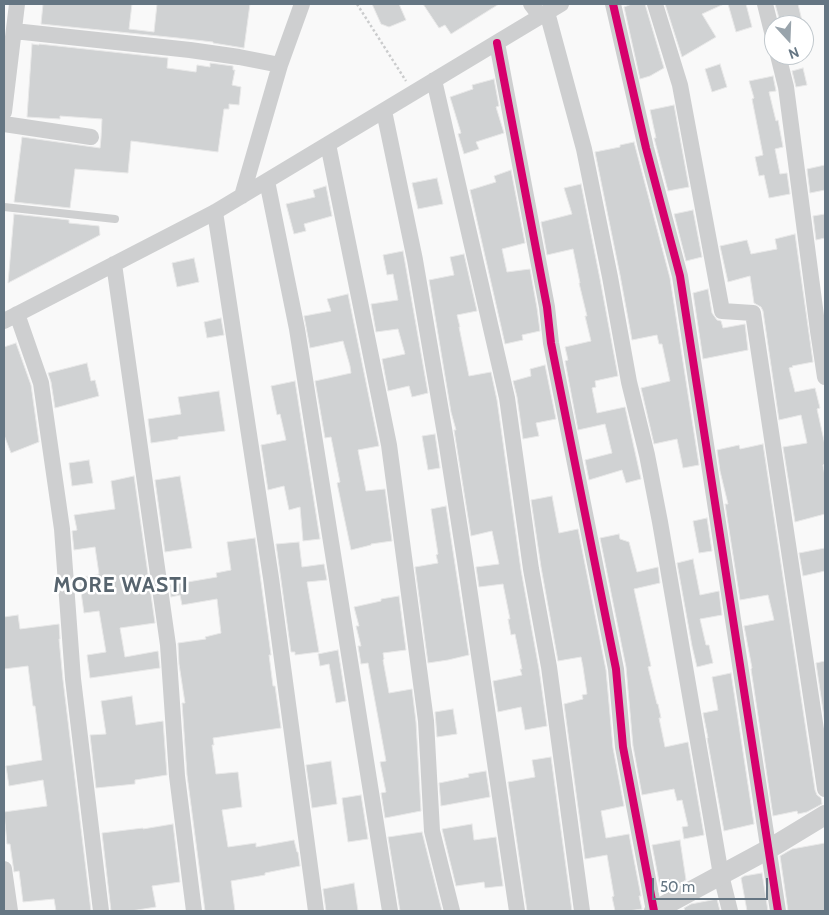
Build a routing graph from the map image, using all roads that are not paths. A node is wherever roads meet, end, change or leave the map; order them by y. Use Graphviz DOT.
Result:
graph roads {
  1 [pos="17,4"];
  2 [pos="302,4"];
  3 [pos="613,4"];
  4 [pos="655,4"];
  5 [pos="545,9"];
  6 [pos="14,31"];
  7 [pos="496,43"];
  8 [pos="280,65"];
  9 [pos="780,65"];
  10 [pos="434,80"];
  11 [pos="384,111"];
  12 [pos="4,112"];
  13 [pos="4,124"];
  14 [pos="91,136"];
  15 [pos="328,144"];
  16 [pos="267,181"];
  17 [pos="242,196"];
  18 [pos="4,207"];
  19 [pos="215,212"];
  20 [pos="115,219"];
  21 [pos="114,264"];
  22 [pos="11,318"];
  23 [pos="825,377"];
  24 [pos="825,790"];
  25 [pos="824,819"];
  26 [pos="769,849"];
  27 [pos="4,869"];
  28 [pos="721,875"];
  29 [pos="10,911"];
  30 [pos="101,911"];
  31 [pos="194,911"];
  32 [pos="316,911"];
  33 [pos="390,911"];
  34 [pos="452,911"];
  35 [pos="517,911"];
  36 [pos="582,911"];
  37 [pos="654,911"];
  38 [pos="730,911"];
  39 [pos="778,911"];
  1 -- 6 [label="street"];
  2 -- 8 [label="street"];
  3 -- 26 [label="street"];
  4 -- 24 [label="street"];
  5 -- 7 [label="street"];
  5 -- 28 [label="street"];
  6 -- 8 [label="street"];
  6 -- 12 [label="street"];
  7 -- 10 [label="street"];
  7 -- 37 [label="street"];
  8 -- 17 [label="street"];
  9 -- 23 [label="street"];
  10 -- 11 [label="street"];
  10 -- 36 [label="street"];
  11 -- 15 [label="street"];
  11 -- 35 [label="street"];
  13 -- 14 [label="street"];
  15 -- 16 [label="street"];
  15 -- 34 [label="street"];
  16 -- 17 [label="street"];
  16 -- 33 [label="street"];
  17 -- 19 [label="street"];
  18 -- 20 [label="lane"];
  19 -- 21 [label="street"];
  19 -- 32 [label="street"];
  21 -- 22 [label="street"];
  21 -- 31 [label="street"];
  22 -- 30 [label="street"];
  25 -- 26 [label="street"];
  26 -- 28 [label="street"];
  26 -- 39 [label="street"];
  27 -- 29 [label="street"];
  28 -- 37 [label="street"];
  28 -- 38 [label="street"];
}
